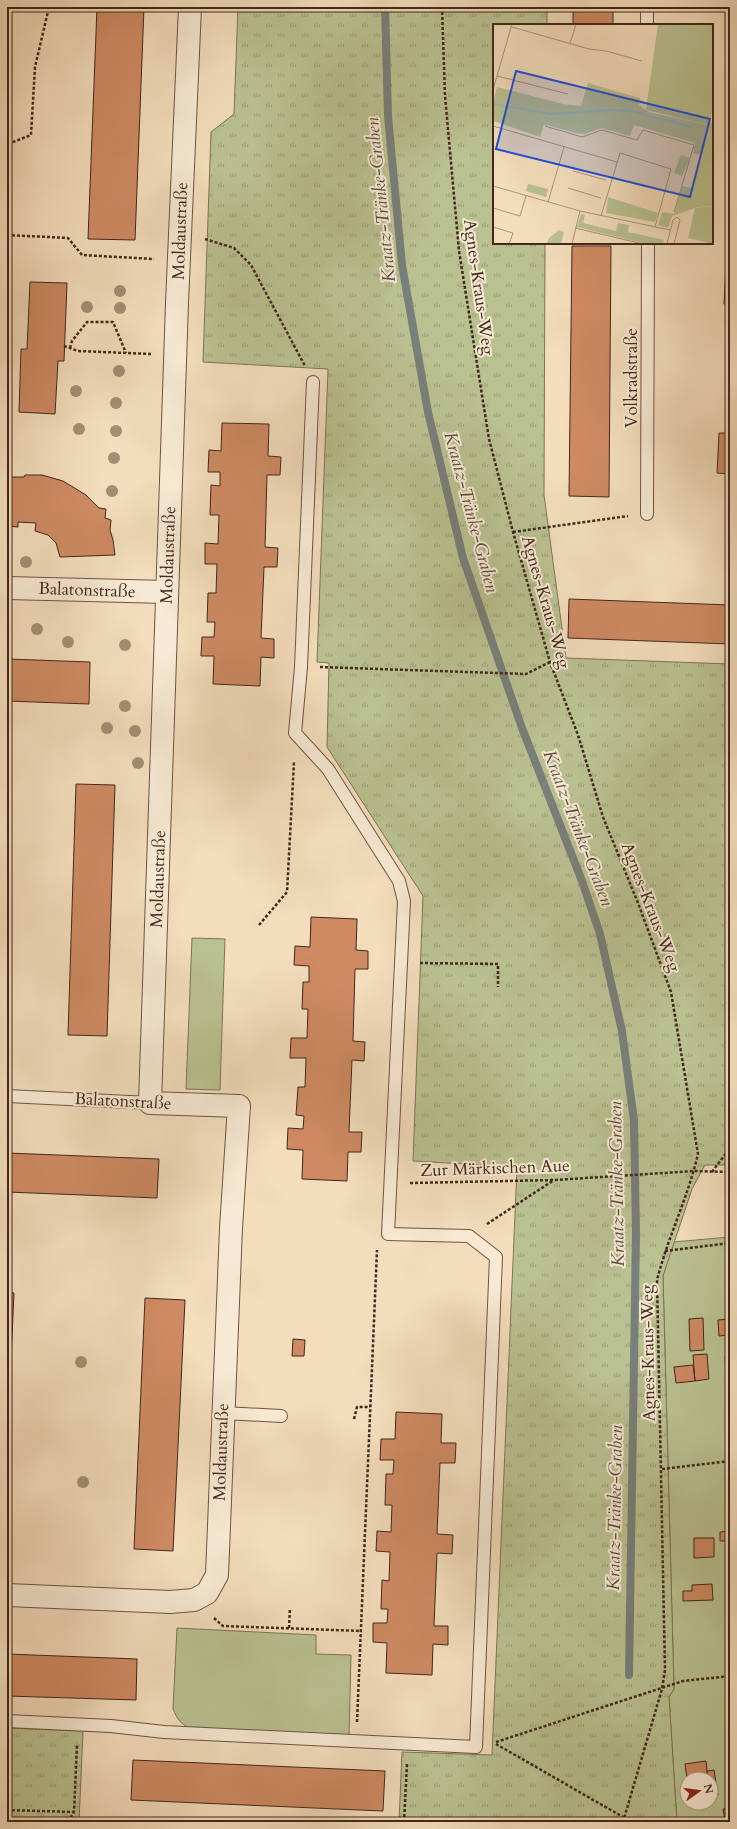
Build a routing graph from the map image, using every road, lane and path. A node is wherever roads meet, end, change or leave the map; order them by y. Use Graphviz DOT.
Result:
graph roads {
  1 [pos="49,7"];
  2 [pos="190,7"];
  3 [pos="442,7"];
  4 [pos="647,7"];
  5 [pos="647,24"];
  6 [pos="8,144"];
  7 [pos="7,235"];
  8 [pos="180,238"];
  9 [pos="648,244"];
  10 [pos="179,260"];
  11 [pos="64,346"];
  12 [pos="70,348"];
  13 [pos="126,353"];
  14 [pos="132,353"];
  15 [pos="313,382"];
  16 [pos="647,514"];
  17 [pos="513,532"];
  18 [pos="7,588"];
  19 [pos="167,592"];
  20 [pos="550,662"];
  21 [pos="301,667"];
  22 [pos="295,733"];
  23 [pos="259,926"];
  24 [pos="401,963"];
  25 [pos="498,986"];
  26 [pos="7,1096"];
  27 [pos="150,1103"];
  28 [pos="239,1106"];
  29 [pos="730,1148"];
  30 [pos="694,1171"];
  31 [pos="712,1172"];
  32 [pos="730,1172"];
  33 [pos="555,1180"];
  34 [pos="391,1184"];
  35 [pos="469,1236"];
  36 [pos="730,1243"];
  37 [pos="377,1249"];
  38 [pos="665,1250"];
  39 [pos="370,1407"];
  40 [pos="223,1413"];
  41 [pos="281,1416"];
  42 [pos="354,1419"];
  43 [pos="730,1460"];
  44 [pos="662,1469"];
  45 [pos="7,1595"];
  46 [pos="194,1600"];
  47 [pos="290,1608"];
  48 [pos="289,1628"];
  49 [pos="362,1631"];
  50 [pos="730,1676"];
  51 [pos="662,1689"];
  52 [pos="7,1721"];
  53 [pos="78,1724"];
  54 [pos="356,1743"];
  55 [pos="407,1745"];
  56 [pos="7,1810"];
  57 [pos="74,1812"];
  58 [pos="623,1817"];
  59 [pos="68,1822"];
  60 [pos="404,1822"];
  61 [pos="623,1822"];
  1 -- 6 [label="path"];
  2 -- 8 [label="street, Moldaustraße"];
  3 -- 17 [label="path, Agnes-Kraus-Weg"];
  4 -- 5 [label="lane"];
  7 -- 10 [label="path"];
  8 -- 10 [label="street, Moldaustraße"];
  8 -- 15 [label="path"];
  9 -- 16 [label="lane, Volkradstraße"];
  10 -- 19 [label="street, Moldaustraße"];
  11 -- 12 [label="path"];
  12 -- 13 [label="path"];
  12 -- 13 [label="path"];
  13 -- 14 [label="path"];
  15 -- 21 [label="lane"];
  16 -- 17 [label="path"];
  17 -- 20 [label="path, Agnes-Kraus-Weg"];
  18 -- 19 [label="street, Balatonstraße"];
  19 -- 27 [label="street, Moldaustraße"];
  20 -- 21 [label="path"];
  20 -- 30 [label="path, Agnes-Kraus-Weg"];
  21 -- 22 [label="lane"];
  22 -- 23 [label="path"];
  22 -- 24 [label="lane"];
  24 -- 25 [label="path"];
  24 -- 34 [label="lane"];
  26 -- 27 [label="lane, Balatonstraße"];
  27 -- 28 [label="street, Balatonstraße"];
  28 -- 40 [label="street, Moldaustraße"];
  29 -- 31 [label="path"];
  30 -- 31 [label="path, Zur Märkischen Aue"];
  30 -- 33 [label="path, Zur Märkischen Aue"];
  30 -- 38 [label="path, Agnes-Kraus-Weg"];
  31 -- 32 [label="path, Zur Märkischen Aue"];
  33 -- 34 [label="path, Zur Märkischen Aue"];
  33 -- 35 [label="path"];
  34 -- 35 [label="lane"];
  35 -- 55 [label="lane"];
  36 -- 38 [label="path"];
  37 -- 39 [label="path"];
  38 -- 44 [label="path, Agnes-Kraus-Weg"];
  39 -- 42 [label="path"];
  39 -- 49 [label="path"];
  40 -- 41 [label="lane"];
  40 -- 46 [label="street, Moldaustraße"];
  43 -- 44 [label="path"];
  44 -- 51 [label="path, Agnes-Kraus-Weg"];
  45 -- 46 [label="street"];
  46 -- 48 [label="path"];
  47 -- 48 [label="path"];
  48 -- 49 [label="path"];
  49 -- 54 [label="path"];
  50 -- 51 [label="path"];
  51 -- 58 [label="path, Agnes-Kraus-Weg"];
  51 -- 58 [label="path"];
  52 -- 53 [label="lane"];
  53 -- 54 [label="lane"];
  53 -- 57 [label="path"];
  54 -- 55 [label="lane"];
  55 -- 60 [label="path"];
  56 -- 57 [label="path"];
  57 -- 59 [label="path"];
  58 -- 61 [label="path, Agnes-Kraus-Weg"];
}
